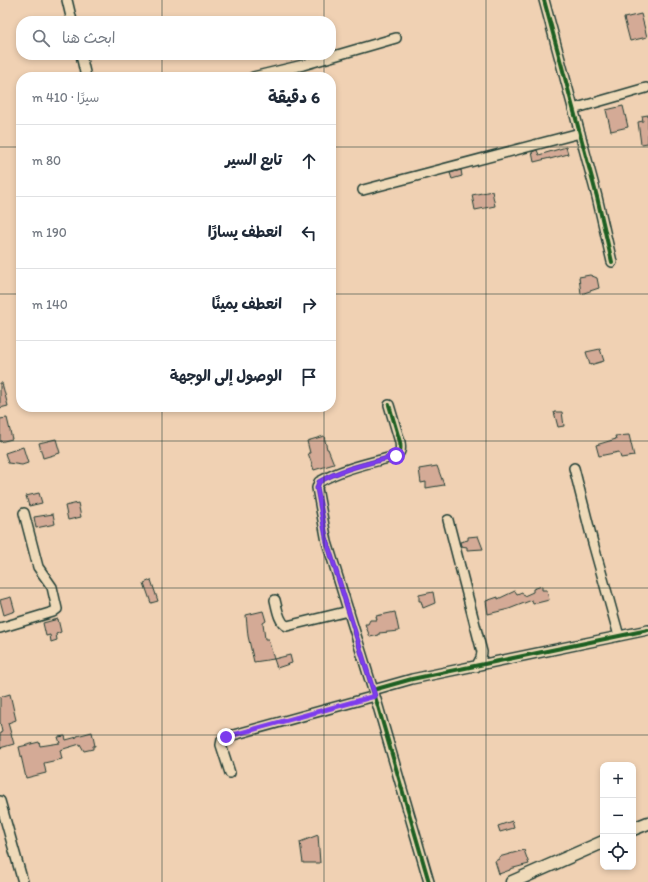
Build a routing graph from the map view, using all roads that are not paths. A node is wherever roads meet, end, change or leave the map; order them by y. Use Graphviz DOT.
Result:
graph roads {
  1 [pos="67,0"];
  2 [pos="544,0"];
  3 [pos="71,16"];
  4 [pos="396,38"];
  5 [pos="336,55"];
  6 [pos="82,60"];
  7 [pos="320,60"];
  8 [pos="85,72"];
  9 [pos="274,72"];
  10 [pos="646,88"];
  11 [pos="573,109"];
  12 [pos="580,133"];
  13 [pos="363,190"];
  14 [pos="612,262"];
  15 [pos="389,405"];
  16 [pos="574,468"];
  17 [pos="24,513"];
  18 [pos="448,520"];
  19 [pos="275,600"];
  20 [pos="348,611"];
  21 [pos="0,628"];
  22 [pos="648,630"];
  23 [pos="619,636"];
  24 [pos="476,667"];
  25 [pos="374,693"];
  26 [pos="230,773"];
  27 [pos="0,800"];
  28 [pos="648,823"];
  29 [pos="636,828"];
  30 [pos="600,843"];
  31 [pos="23,882"];
  32 [pos="429,882"];
  33 [pos="512,882"];
  1 -- 3 [label="street"];
  2 -- 11 [label="street"];
  4 -- 5 [label="street"];
  6 -- 8 [label="street"];
  7 -- 9 [label="street"];
  10 -- 11 [label="street"];
  11 -- 12 [label="street"];
  12 -- 13 [label="street"];
  12 -- 14 [label="street"];
  15 -- 20 [label="street"];
  16 -- 23 [label="street"];
  17 -- 21 [label="street"];
  18 -- 24 [label="street"];
  19 -- 20 [label="street"];
  20 -- 25 [label="street"];
  22 -- 23 [label="street"];
  23 -- 24 [label="street"];
  24 -- 25 [label="street"];
  25 -- 26 [label="street"];
  25 -- 32 [label="street"];
  27 -- 31 [label="street"];
  28 -- 29 [label="main road"];
  30 -- 33 [label="main road"];
}
